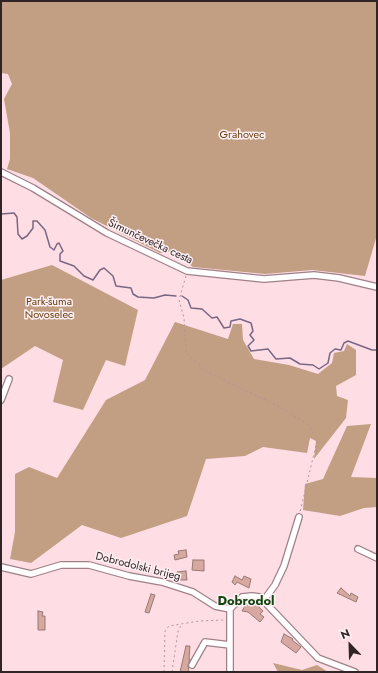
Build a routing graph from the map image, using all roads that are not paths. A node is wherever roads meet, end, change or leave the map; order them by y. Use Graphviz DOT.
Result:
graph roads {
  1 [pos="1,172"];
  2 [pos="377,287"];
  3 [pos="9,380"];
  4 [pos="1,400"];
  5 [pos="299,517"];
  6 [pos="358,549"];
  7 [pos="377,558"];
  8 [pos="1,567"];
  9 [pos="264,600"];
  10 [pos="230,609"];
  11 [pos="230,646"];
  12 [pos="192,665"];
  13 [pos="230,672"];
  14 [pos="355,672"];
  1 -- 2 [label="street, Šimunčevečka cesta"];
  3 -- 4 [label="street"];
  5 -- 9 [label="street"];
  6 -- 7 [label="street"];
  8 -- 10 [label="street, Dobrodolski brijeg"];
  9 -- 10 [label="street"];
  9 -- 14 [label="street"];
  10 -- 11 [label="street"];
  11 -- 12 [label="street"];
  11 -- 13 [label="street"];
}
